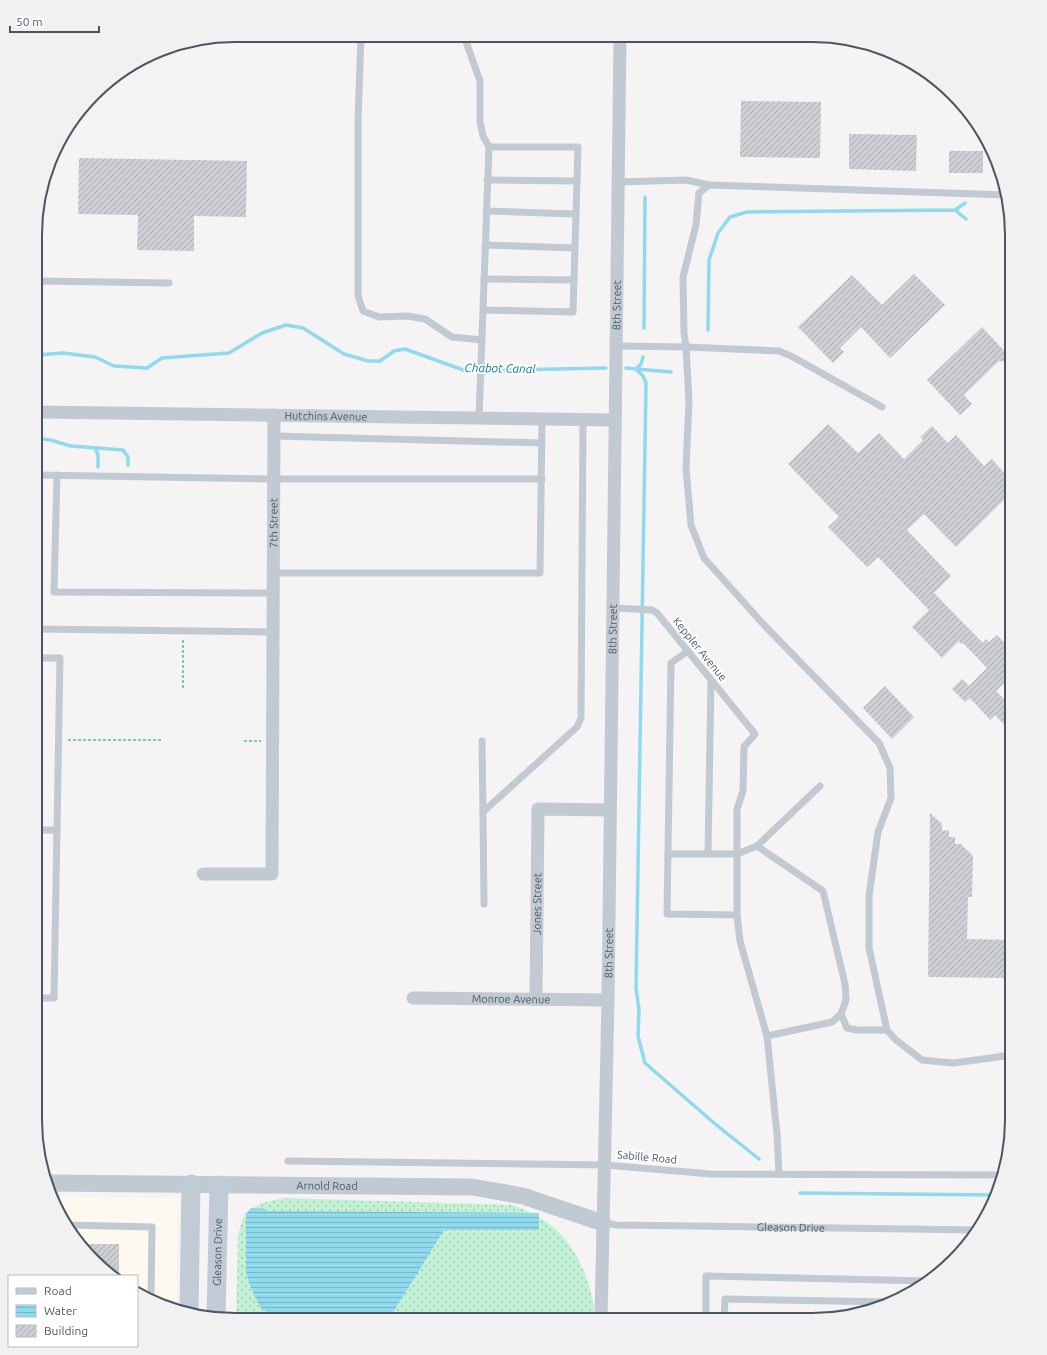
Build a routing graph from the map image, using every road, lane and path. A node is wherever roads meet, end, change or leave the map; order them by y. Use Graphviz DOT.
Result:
graph roads {
  1 [pos="361,42"];
  2 [pos="466,42"];
  3 [pos="620,42"];
  4 [pos="488,147"];
  5 [pos="487,180"];
  6 [pos="577,181"];
  7 [pos="619,182"];
  8 [pos="709,185"];
  9 [pos="1000,194"];
  10 [pos="486,212"];
  11 [pos="576,214"];
  12 [pos="485,245"];
  13 [pos="575,248"];
  14 [pos="484,279"];
  15 [pos="574,280"];
  16 [pos="42,281"];
  17 [pos="169,283"];
  18 [pos="483,310"];
  19 [pos="482,340"];
  20 [pos="616,346"];
  21 [pos="686,347"];
  22 [pos="882,407"];
  23 [pos="42,412"];
  24 [pos="274,415"];
  25 [pos="479,418"];
  26 [pos="542,418"];
  27 [pos="583,419"];
  28 [pos="615,420"];
  29 [pos="274,436"];
  30 [pos="542,443"];
  31 [pos="42,475"];
  32 [pos="57,475"];
  33 [pos="274,479"];
  34 [pos="542,479"];
  35 [pos="272,573"];
  36 [pos="272,593"];
  37 [pos="613,608"];
  38 [pos="42,629"];
  39 [pos="182,631"];
  40 [pos="273,632"];
  41 [pos="688,651"];
  42 [pos="42,658"];
  43 [pos="711,680"];
  44 [pos="183,689"];
  45 [pos="59,740"];
  46 [pos="161,740"];
  47 [pos="244,741"];
  48 [pos="272,741"];
  49 [pos="482,741"];
  50 [pos="820,786"];
  51 [pos="610,810"];
  52 [pos="483,812"];
  53 [pos="42,830"];
  54 [pos="58,830"];
  55 [pos="757,846"];
  56 [pos="668,854"];
  57 [pos="708,854"];
  58 [pos="737,854"];
  59 [pos="204,874"];
  60 [pos="484,904"];
  61 [pos="737,915"];
  62 [pos="42,998"];
  63 [pos="413,998"];
  64 [pos="536,999"];
  65 [pos="608,1000"];
  66 [pos="841,1014"];
  67 [pos="887,1030"];
  68 [pos="767,1036"];
  69 [pos="1005,1056"];
  70 [pos="288,1161"];
  71 [pos="605,1165"];
  72 [pos="779,1174"];
  73 [pos="997,1175"];
  74 [pos="52,1183"];
  75 [pos="191,1184"];
  76 [pos="219,1185"];
  77 [pos="603,1223"];
  78 [pos="73,1225"];
  79 [pos="971,1230"];
  80 [pos="919,1281"];
  81 [pos="151,1294"];
  82 [pos="877,1302"];
  83 [pos="189,1307"];
  84 [pos="216,1312"];
  85 [pos="602,1313"];
  86 [pos="706,1313"];
  87 [pos="724,1313"];
  1 -- 19 [label="lane"];
  2 -- 4 [label="lane"];
  3 -- 7 [label="street, 8th Street"];
  4 -- 5 [label="lane"];
  4 -- 6 [label="lane"];
  5 -- 6 [label="lane"];
  5 -- 10 [label="lane"];
  6 -- 11 [label="lane"];
  7 -- 8 [label="lane"];
  7 -- 20 [label="street, 8th Street"];
  8 -- 9 [label="lane"];
  8 -- 21 [label="lane"];
  10 -- 11 [label="lane"];
  10 -- 12 [label="lane"];
  11 -- 13 [label="lane"];
  12 -- 13 [label="lane"];
  12 -- 14 [label="lane"];
  13 -- 15 [label="lane"];
  14 -- 15 [label="lane"];
  14 -- 18 [label="lane"];
  15 -- 18 [label="lane"];
  16 -- 17 [label="lane"];
  18 -- 19 [label="lane"];
  19 -- 25 [label="lane"];
  20 -- 21 [label="lane"];
  20 -- 28 [label="street, 8th Street"];
  21 -- 22 [label="lane"];
  21 -- 67 [label="lane"];
  23 -- 24 [label="street, Hutchins Avenue"];
  24 -- 25 [label="street, Hutchins Avenue"];
  24 -- 29 [label="street, 7th Street"];
  25 -- 26 [label="street, Hutchins Avenue"];
  26 -- 27 [label="street, Hutchins Avenue"];
  26 -- 30 [label="lane"];
  27 -- 28 [label="street, Hutchins Avenue"];
  27 -- 52 [label="lane"];
  28 -- 37 [label="street, 8th Street"];
  29 -- 30 [label="lane"];
  29 -- 33 [label="street, 7th Street"];
  30 -- 34 [label="lane"];
  31 -- 32 [label="lane"];
  32 -- 33 [label="lane"];
  32 -- 36 [label="lane"];
  33 -- 34 [label="lane"];
  33 -- 35 [label="street, 7th Street"];
  34 -- 35 [label="lane"];
  35 -- 36 [label="street, 7th Street"];
  36 -- 40 [label="street, 7th Street"];
  37 -- 41 [label="lane, Keppler Avenue"];
  37 -- 51 [label="street, 8th Street"];
  38 -- 39 [label="lane"];
  39 -- 40 [label="lane"];
  39 -- 44 [label="path"];
  40 -- 48 [label="street, 7th Street"];
  41 -- 43 [label="lane, Keppler Avenue"];
  41 -- 56 [label="lane"];
  42 -- 45 [label="lane"];
  43 -- 57 [label="lane"];
  43 -- 58 [label="lane, Keppler Avenue"];
  45 -- 46 [label="path"];
  45 -- 54 [label="lane"];
  47 -- 48 [label="path"];
  48 -- 59 [label="street, 7th Street"];
  49 -- 52 [label="lane"];
  50 -- 55 [label="lane"];
  51 -- 64 [label="street, Jones Street"];
  51 -- 65 [label="street, 8th Street"];
  52 -- 60 [label="lane"];
  53 -- 54 [label="lane"];
  54 -- 62 [label="lane"];
  55 -- 58 [label="lane"];
  55 -- 66 [label="lane"];
  56 -- 57 [label="lane"];
  56 -- 61 [label="lane"];
  57 -- 58 [label="lane"];
  58 -- 61 [label="lane"];
  61 -- 68 [label="lane"];
  63 -- 64 [label="street, Monroe Avenue"];
  64 -- 65 [label="street, Monroe Avenue"];
  65 -- 71 [label="street, 8th Street"];
  66 -- 67 [label="lane"];
  66 -- 68 [label="lane"];
  67 -- 69 [label="lane"];
  68 -- 72 [label="lane"];
  70 -- 71 [label="lane, Sabille Road"];
  71 -- 72 [label="lane, Sabille Road"];
  71 -- 77 [label="street, 8th Street"];
  72 -- 73 [label="lane, Sabille Road"];
  74 -- 75 [label="street, Arnold Road"];
  75 -- 76 [label="street, Arnold Road"];
  75 -- 83 [label="main road"];
  76 -- 77 [label="street, Arnold Road"];
  76 -- 84 [label="main road, Gleason Drive"];
  77 -- 79 [label="lane, Gleason Drive"];
  77 -- 85 [label="street, 8th Street"];
  78 -- 81 [label="lane"];
  80 -- 86 [label="lane"];
  82 -- 87 [label="lane"];
}
